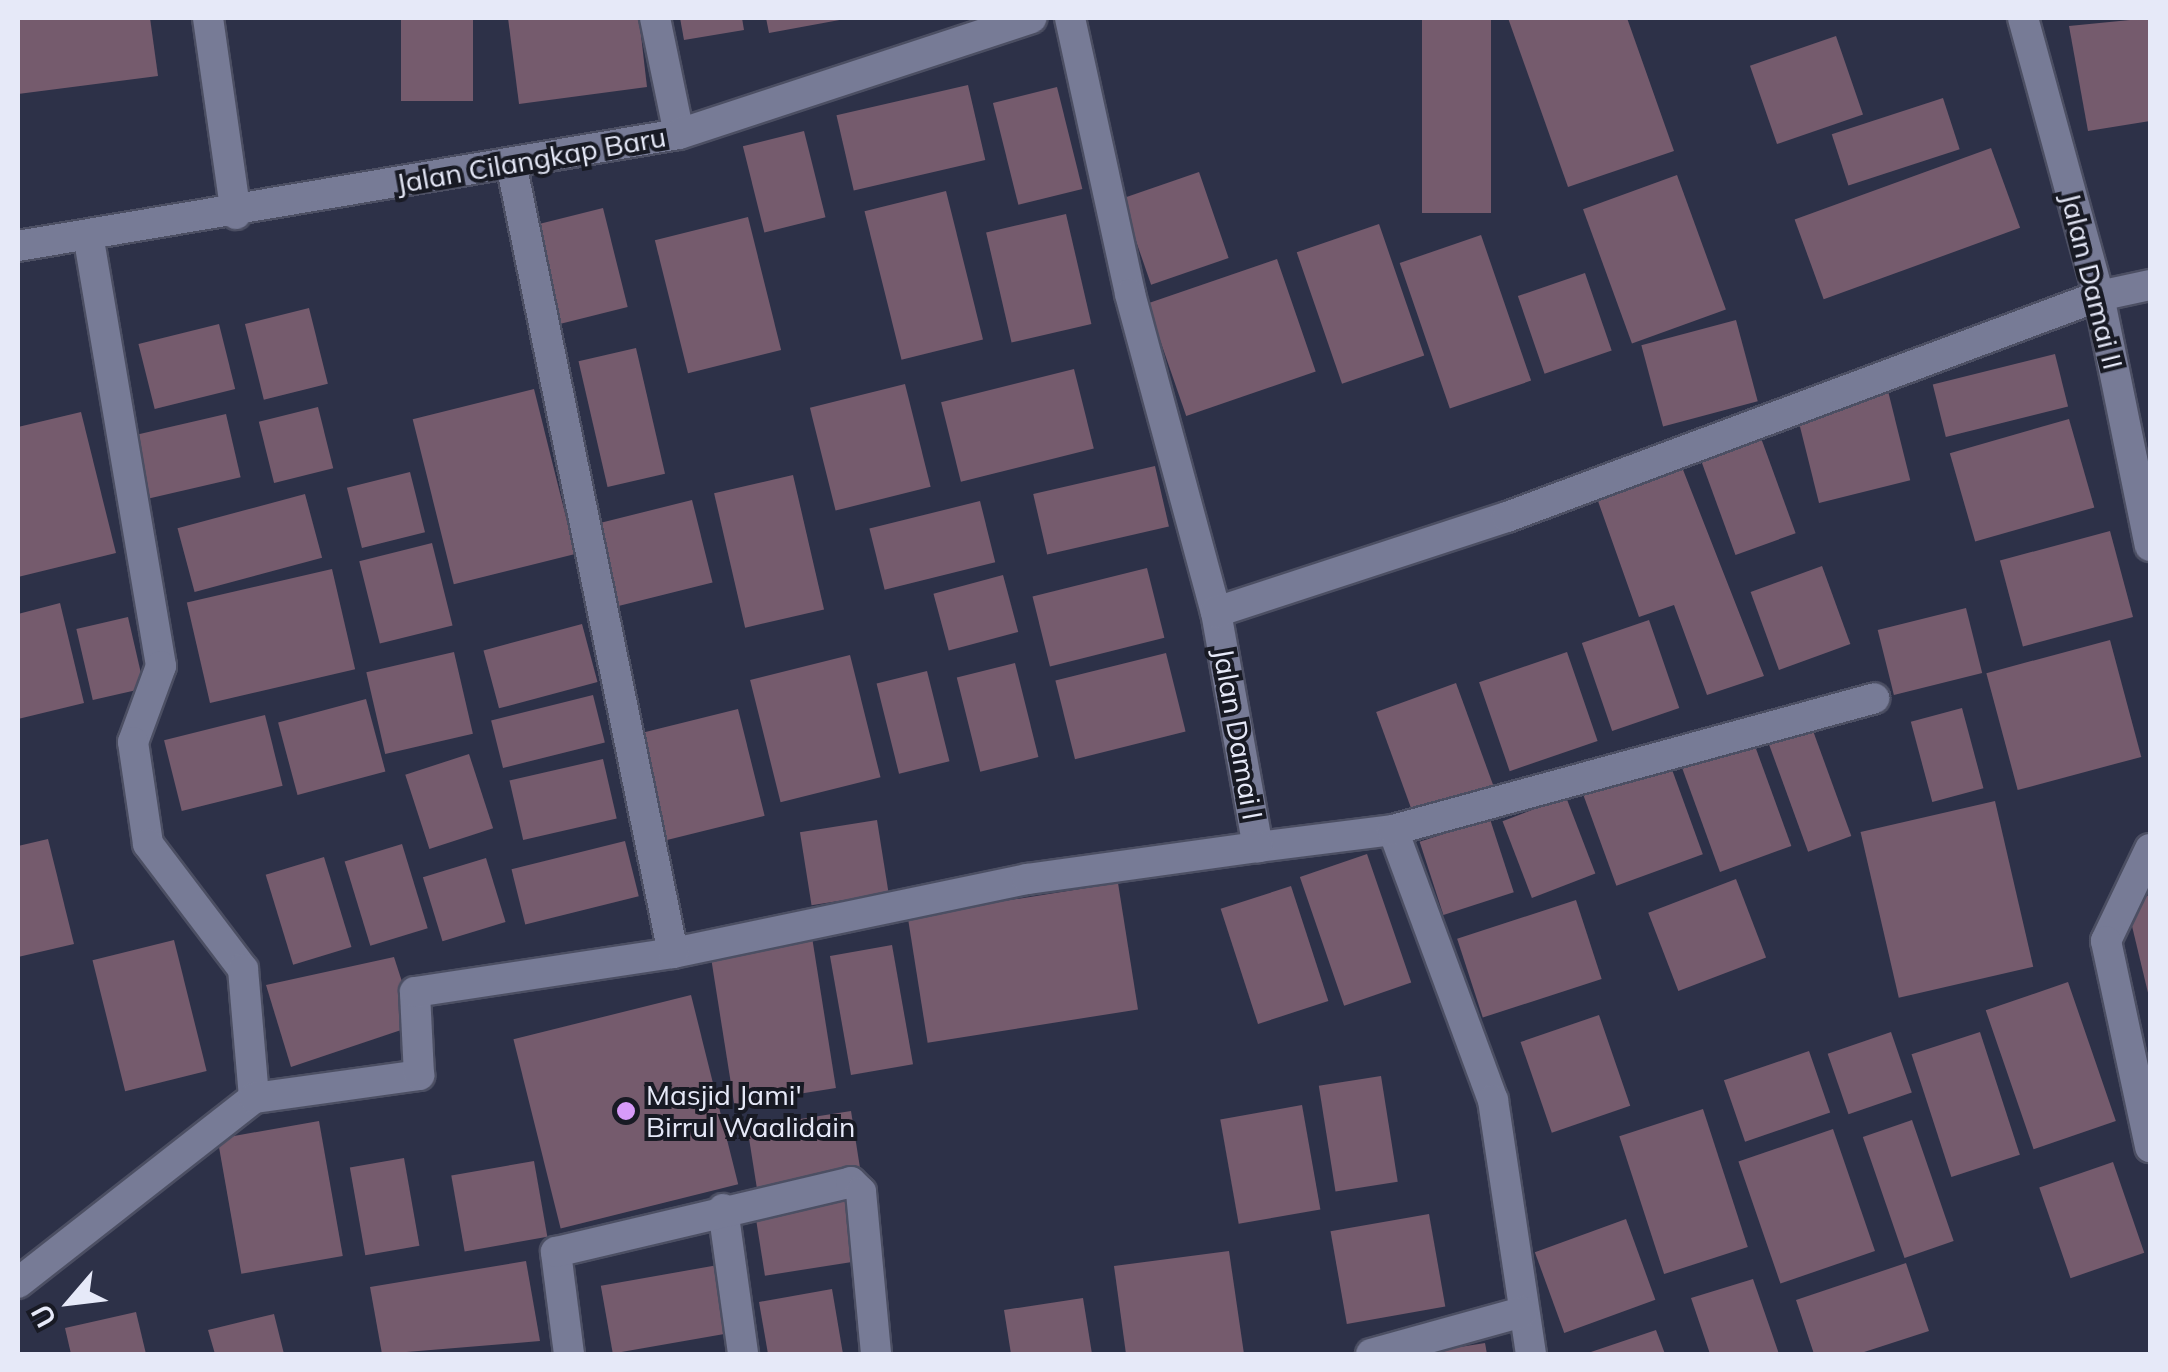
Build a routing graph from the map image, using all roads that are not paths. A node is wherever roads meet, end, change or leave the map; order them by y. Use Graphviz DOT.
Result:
graph roads {
  1 [pos="208,18"];
  2 [pos="655,18"];
  3 [pos="1031,18"];
  4 [pos="1070,18"];
  5 [pos="2023,18"];
  6 [pos="679,134"];
  7 [pos="511,162"];
  8 [pos="236,214"];
  9 [pos="89,240"];
  10 [pos="18,246"];
  11 [pos="2150,286"];
  12 [pos="2099,296"];
  13 [pos="2150,546"];
  14 [pos="1216,612"];
  15 [pos="1874,698"];
  16 [pos="1393,830"];
  17 [pos="1258,847"];
  18 [pos="2150,849"];
  19 [pos="673,953"];
  20 [pos="254,1098"];
  21 [pos="2150,1147"];
  22 [pos="723,1210"];
  23 [pos="18,1283"];
  24 [pos="1522,1312"];
  25 [pos="570,1354"];
  26 [pos="743,1354"];
  27 [pos="876,1354"];
  28 [pos="1371,1354"];
  29 [pos="1531,1354"];
  1 -- 8 [label="street"];
  2 -- 6 [label="street"];
  3 -- 6 [label="street, Jalan Cilangkap Baru"];
  4 -- 14 [label="street, Jalan Damai I"];
  5 -- 12 [label="street, Jalan Damai II"];
  6 -- 7 [label="street, Jalan Cilangkap Baru"];
  7 -- 8 [label="street, Jalan Cilangkap Baru"];
  7 -- 19 [label="street"];
  8 -- 9 [label="street, Jalan Cilangkap Baru"];
  9 -- 10 [label="street, Jalan Cilangkap Baru"];
  9 -- 20 [label="street"];
  11 -- 12 [label="street"];
  12 -- 13 [label="street, Jalan Damai II"];
  12 -- 14 [label="street"];
  14 -- 17 [label="street, Jalan Damai I"];
  15 -- 16 [label="street, Jalan Damai I"];
  16 -- 17 [label="street, Jalan Damai I"];
  16 -- 24 [label="street"];
  17 -- 19 [label="street"];
  18 -- 21 [label="street"];
  19 -- 20 [label="street"];
  20 -- 23 [label="street"];
  22 -- 25 [label="street"];
  22 -- 26 [label="street"];
  22 -- 27 [label="street"];
  24 -- 28 [label="street"];
  24 -- 29 [label="street"];
}
